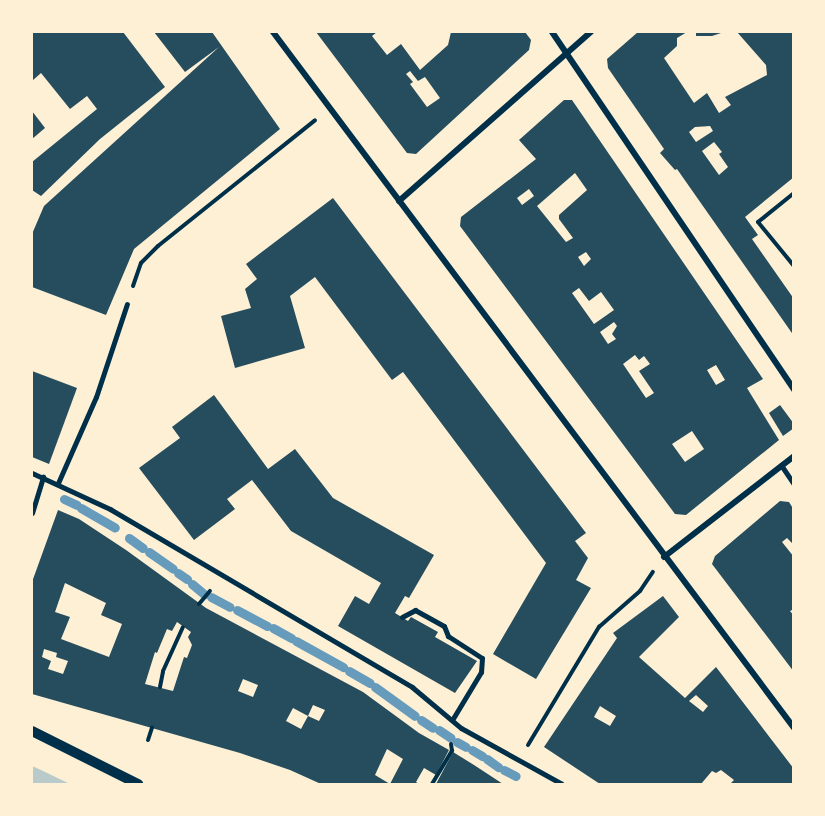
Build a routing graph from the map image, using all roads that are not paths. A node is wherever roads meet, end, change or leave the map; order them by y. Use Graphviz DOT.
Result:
graph roads {
  1 [pos="273,32"];
  2 [pos="552,32"];
  3 [pos="591,32"];
  4 [pos="567,54"];
  5 [pos="399,201"];
  6 [pos="127,304"];
  7 [pos="794,390"];
  8 [pos="794,456"];
  9 [pos="781,465"];
  10 [pos="32,473"];
  11 [pos="43,477"];
  12 [pos="58,483"];
  13 [pos="794,483"];
  14 [pos="32,513"];
  15 [pos="664,557"];
  16 [pos="402,617"];
  17 [pos="452,720"];
  18 [pos="794,728"];
  19 [pos="32,731"];
  20 [pos="138,784"];
  21 [pos="562,784"];
  1 -- 5 [label="street"];
  2 -- 4 [label="street"];
  3 -- 4 [label="street"];
  4 -- 5 [label="street"];
  4 -- 7 [label="street"];
  5 -- 15 [label="street"];
  6 -- 12 [label="street"];
  8 -- 9 [label="street"];
  9 -- 13 [label="street"];
  9 -- 15 [label="street"];
  10 -- 11 [label="street"];
  11 -- 12 [label="street"];
  11 -- 14 [label="street"];
  12 -- 17 [label="street"];
  15 -- 18 [label="street"];
  16 -- 17 [label="street"];
  17 -- 21 [label="street"];
  19 -- 20 [label="street"];
}
